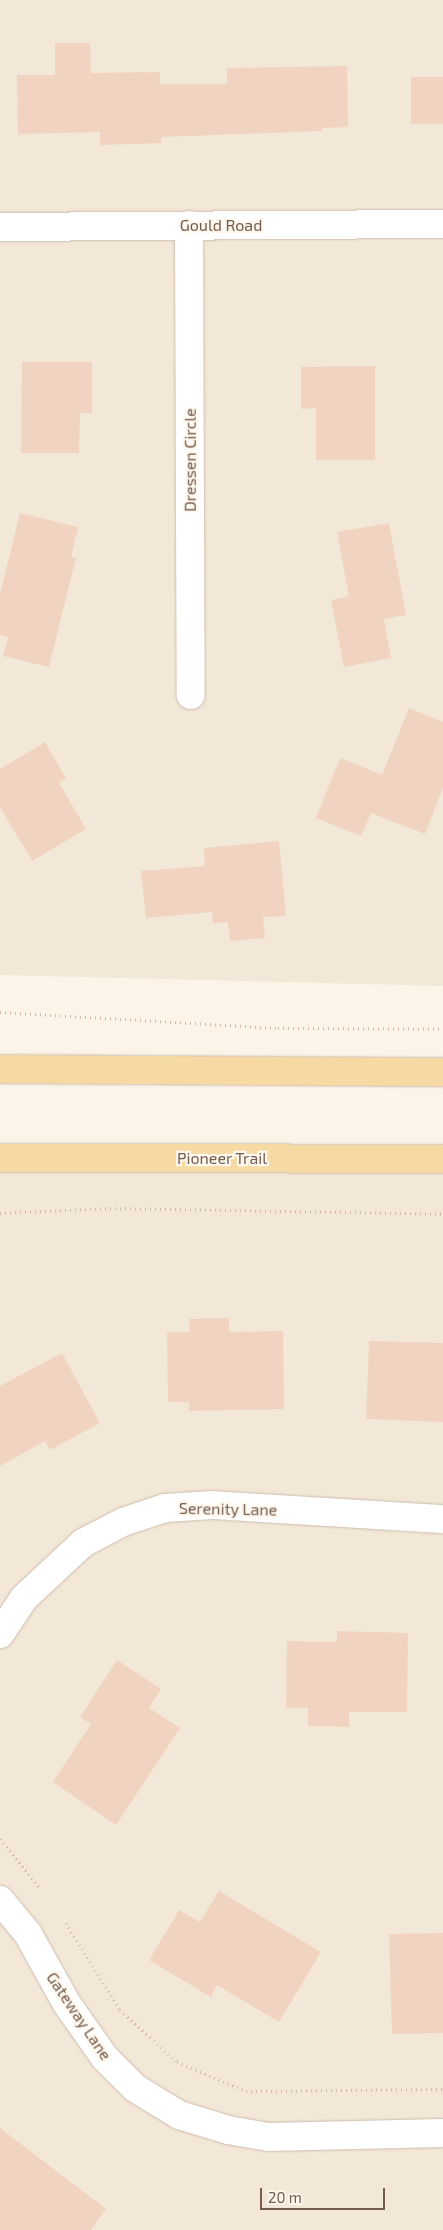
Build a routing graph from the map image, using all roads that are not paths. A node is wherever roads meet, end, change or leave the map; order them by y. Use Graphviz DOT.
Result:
graph roads {
  1 [pos="443,224"];
  2 [pos="189,225"];
  3 [pos="0,227"];
  4 [pos="191,695"];
  5 [pos="0,1069"];
  6 [pos="443,1072"];
  7 [pos="0,1158"];
  8 [pos="443,1159"];
  9 [pos="443,1519"];
  10 [pos="0,1634"];
  11 [pos="0,1900"];
  12 [pos="443,2133"];
  1 -- 2 [label="street, Gould Road"];
  2 -- 3 [label="street, Gould Road"];
  2 -- 4 [label="street, Dressen Circle"];
  5 -- 6 [label="main road"];
  7 -- 8 [label="main road, Pioneer Trail"];
  9 -- 10 [label="street, Serenity Lane"];
  11 -- 12 [label="street, Gateway Lane"];
}
